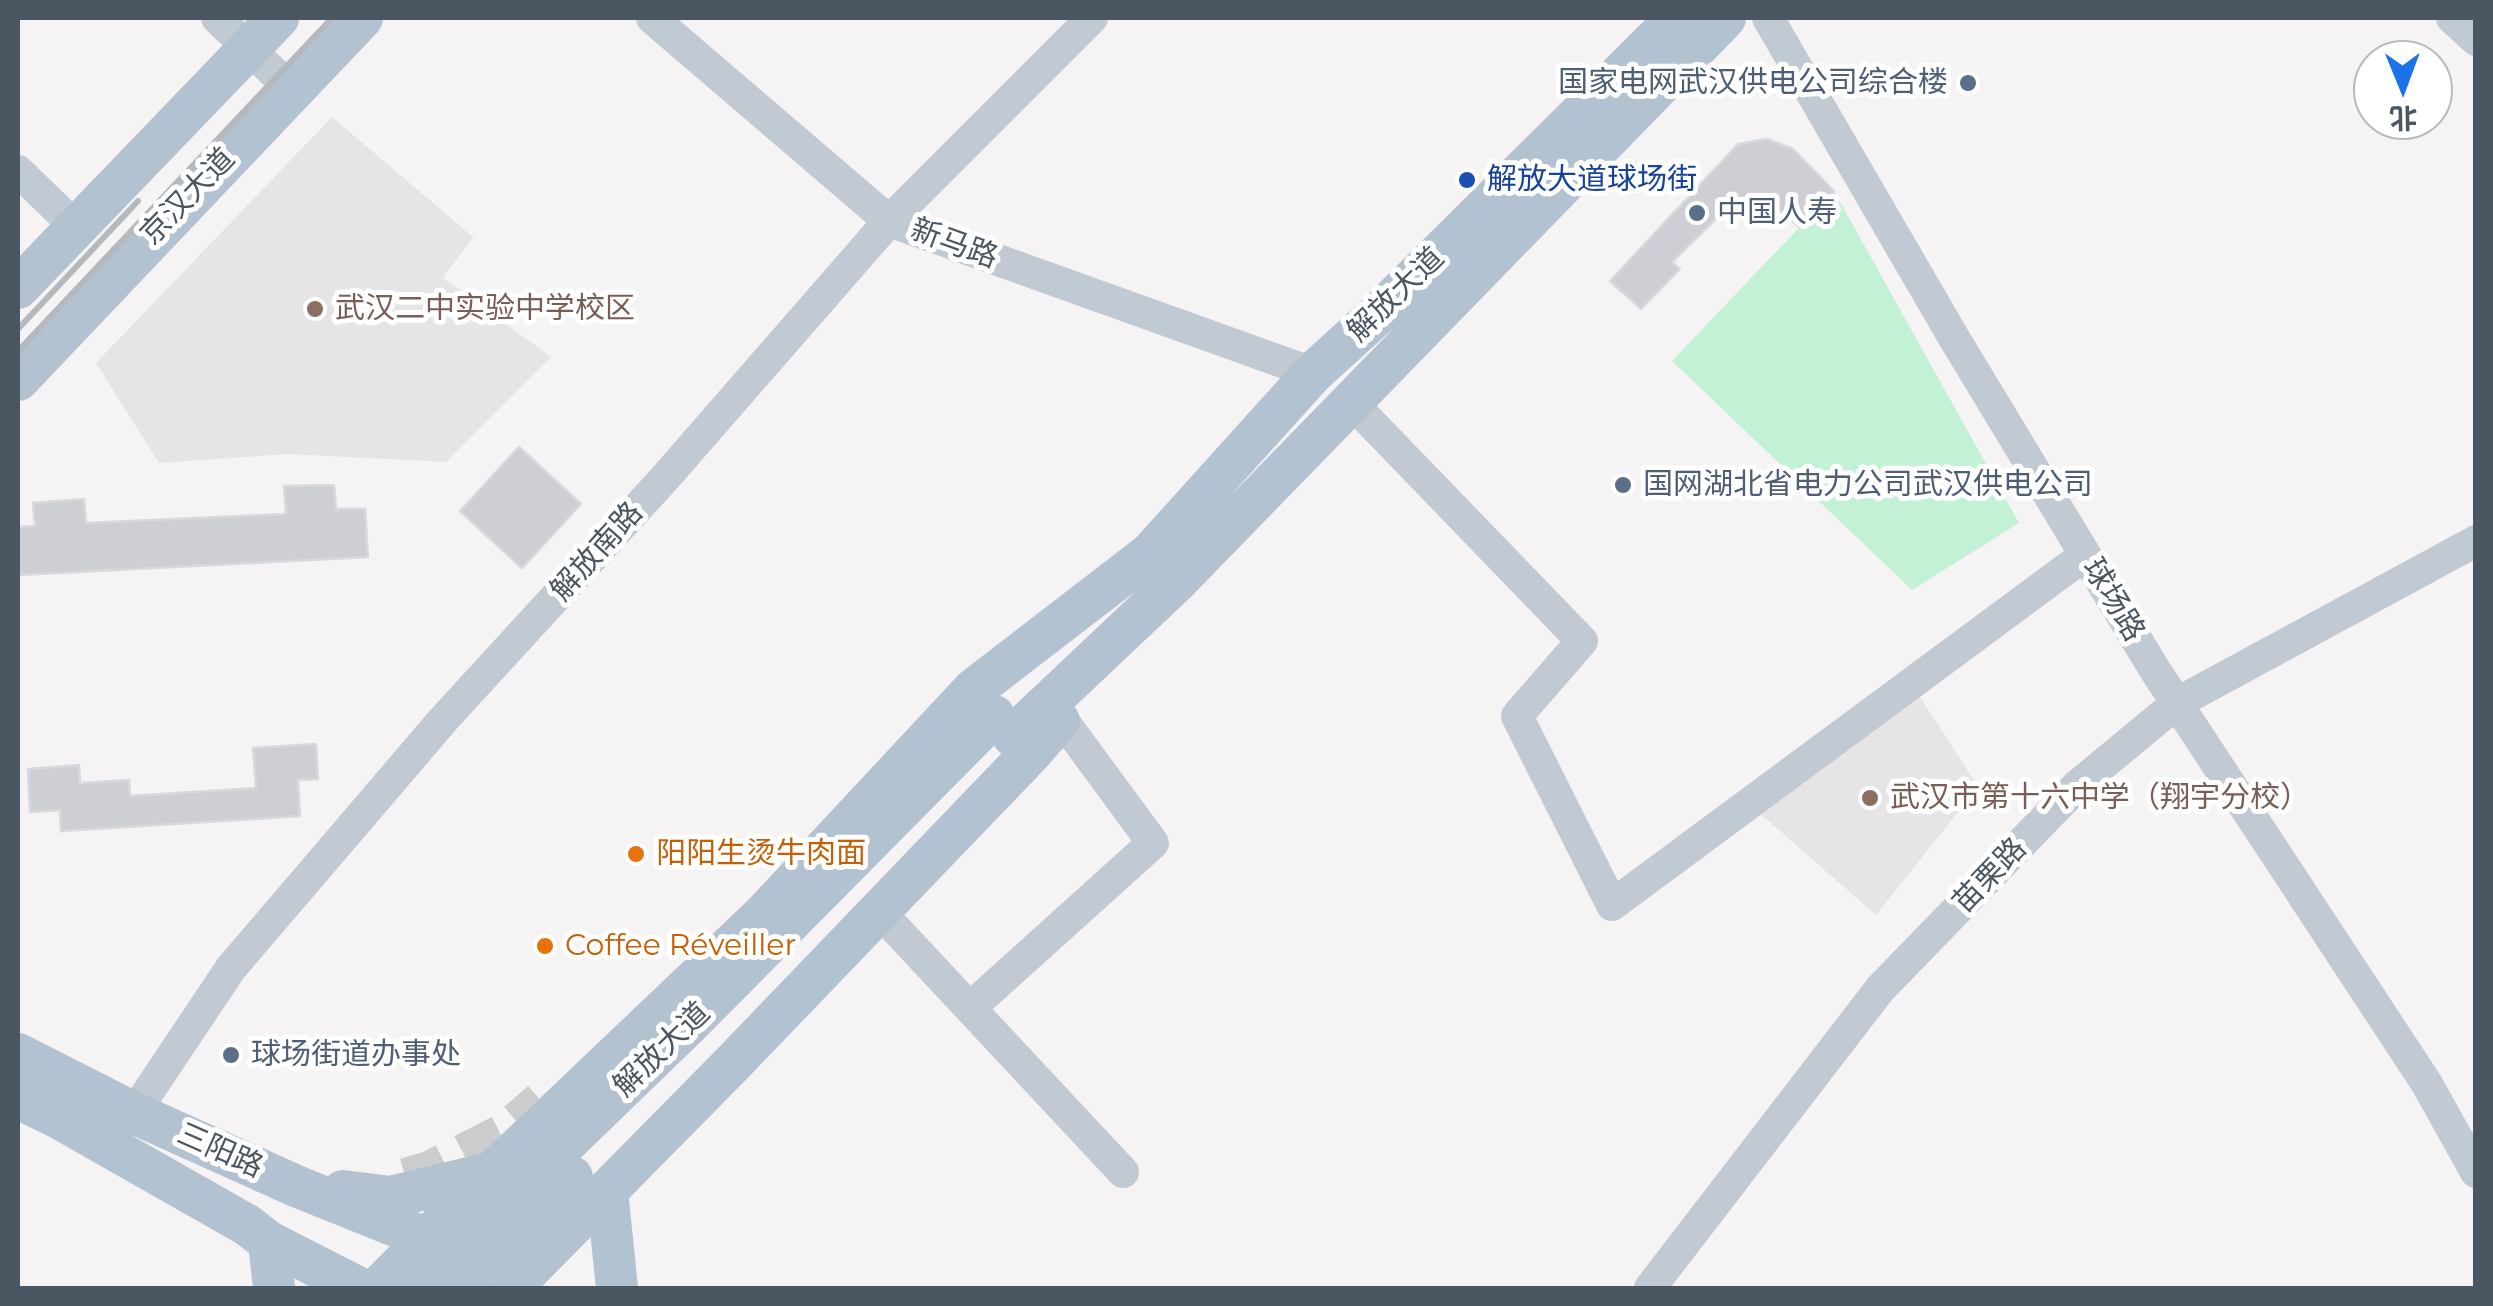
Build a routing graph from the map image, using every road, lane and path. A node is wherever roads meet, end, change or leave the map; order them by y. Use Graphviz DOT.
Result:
graph roads {
  1 [pos="217,18"];
  2 [pos="278,18"];
  3 [pos="362,18"];
  4 [pos="652,18"];
  5 [pos="1092,18"];
  6 [pos="1725,18"];
  7 [pos="1746,18"];
  8 [pos="1768,18"];
  9 [pos="2452,18"];
  10 [pos="2476,40"];
  11 [pos="1663,42"];
  12 [pos="247,50"];
  13 [pos="291,89"];
  14 [pos="18,171"];
  15 [pos="889,220"];
  16 [pos="76,227"];
  17 [pos="18,288"];
  18 [pos="1313,373"];
  19 [pos="18,380"];
  20 [pos="1351,402"];
  21 [pos="2476,541"];
  22 [pos="2085,555"];
  23 [pos="1165,566"];
  24 [pos="2177,704"];
  25 [pos="1061,718"];
  26 [pos="1003,726"];
  27 [pos="879,911"];
  28 [pos="763,915"];
  29 [pos="661,986"];
  30 [pos="970,1008"];
  31 [pos="18,1054"];
  32 [pos="18,1098"];
  33 [pos="134,1113"];
  34 [pos="494,1172"];
  35 [pos="1123,1172"];
  36 [pos="2476,1172"];
  37 [pos="296,1186"];
  38 [pos="607,1190"];
  39 [pos="427,1238"];
  40 [pos="270,1242"];
  41 [pos="522,1286"];
  42 [pos="274,1288"];
  43 [pos="359,1288"];
  44 [pos="378,1288"];
  45 [pos="416,1288"];
  46 [pos="458,1288"];
  47 [pos="617,1288"];
  48 [pos="1650,1288"];
  1 -- 12 [label="street"];
  2 -- 12 [label="main road, 京汉大道"];
  3 -- 13 [label="main road, 京汉大道"];
  4 -- 15 [label="street, 新马路"];
  5 -- 15 [label="street, 解放南路"];
  6 -- 11 [label="main road, 解放大道"];
  7 -- 11 [label="main road, 解放大道"];
  8 -- 22 [label="street, 球场路"];
  9 -- 10 [label="street"];
  11 -- 18 [label="main road, 解放大道"];
  11 -- 20 [label="main road, 解放大道"];
  12 -- 13 [label="street"];
  12 -- 16 [label="main road, 京汉大道"];
  13 -- 19 [label="main road, 京汉大道"];
  14 -- 16 [label="street"];
  15 -- 18 [label="street, 新马路"];
  15 -- 33 [label="street, 解放南路"];
  16 -- 17 [label="main road, 京汉大道"];
  18 -- 23 [label="main road, 解放大道"];
  20 -- 22 [label="street"];
  20 -- 23 [label="main road, 解放大道"];
  21 -- 24 [label="street, 苗栗路"];
  22 -- 24 [label="street, 球场路"];
  23 -- 25 [label="main road, 解放大道"];
  23 -- 26 [label="main road, 解放大道"];
  23 -- 28 [label="main road, 解放大道"];
  24 -- 36 [label="street, 球场路"];
  24 -- 48 [label="street, 苗栗路"];
  25 -- 27 [label="main road, 解放大道"];
  25 -- 30 [label="street"];
  26 -- 45 [label="main road, 解放大道, bridge"];
  26 -- 46 [label="main road, 解放大道, bridge"];
  27 -- 30 [label="street"];
  27 -- 38 [label="main road, 解放大道"];
  28 -- 29 [label="main road"];
  28 -- 34 [label="main road, 解放大道"];
  30 -- 35 [label="street"];
  31 -- 33 [label="main road, 三阳路"];
  32 -- 40 [label="main road, 三阳路"];
  33 -- 37 [label="main road, 三阳路"];
  34 -- 37 [label="main road"];
  34 -- 39 [label="main road, 解放大道"];
  37 -- 39 [label="main road, 三阳路"];
  38 -- 41 [label="main road, 解放大道"];
  38 -- 47 [label="main road"];
  39 -- 41 [label="main road, 三阳路"];
  39 -- 44 [label="main road, 解放大道"];
  40 -- 42 [label="main road"];
  40 -- 43 [label="main road, 三阳路"];
}
